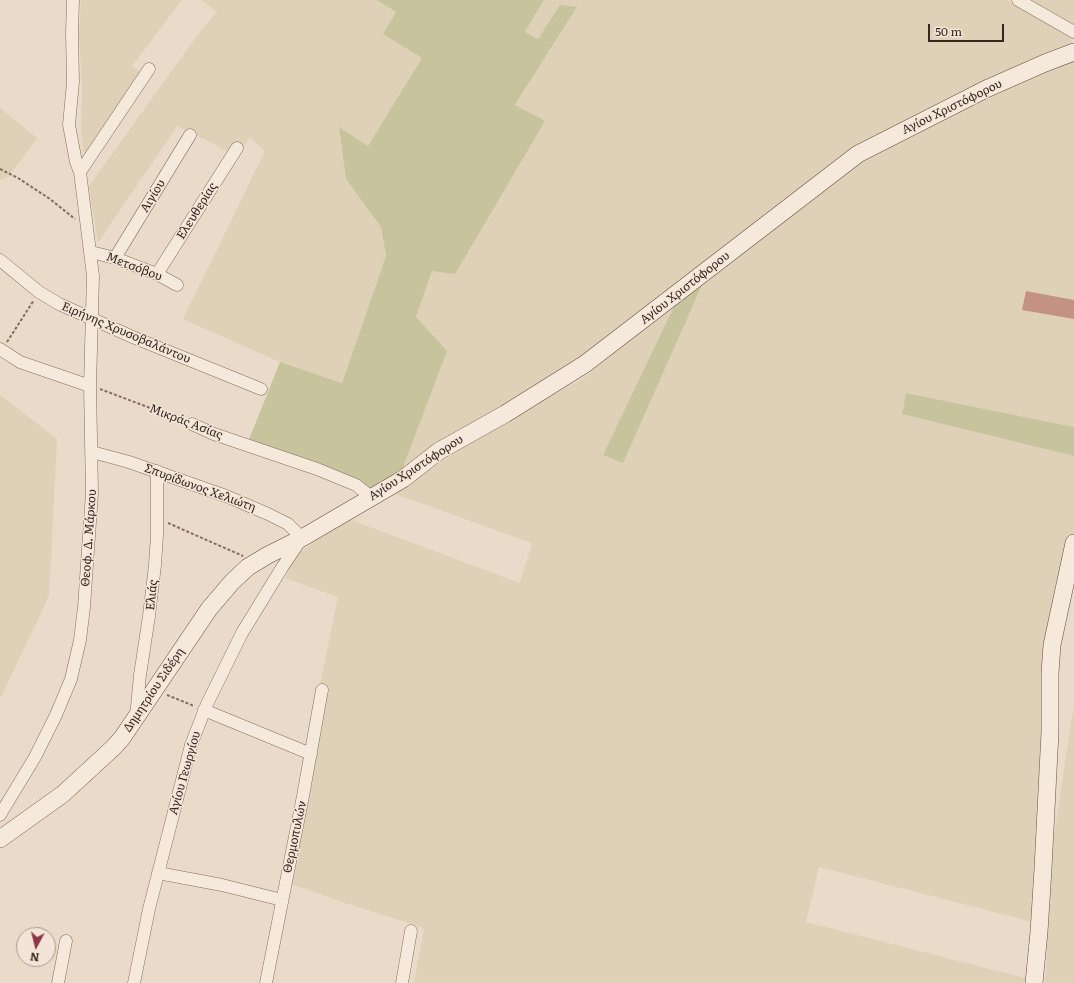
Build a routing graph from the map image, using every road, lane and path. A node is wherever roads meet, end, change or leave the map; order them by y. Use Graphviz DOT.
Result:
graph roads {
  1 [pos="73,0"];
  2 [pos="1018,0"];
  3 [pos="1074,32"];
  4 [pos="1074,52"];
  5 [pos="149,69"];
  6 [pos="190,135"];
  7 [pos="237,148"];
  8 [pos="0,169"];
  9 [pos="80,172"];
  10 [pos="86,228"];
  11 [pos="90,247"];
  12 [pos="116,258"];
  13 [pos="0,260"];
  14 [pos="157,274"];
  15 [pos="177,285"];
  16 [pos="39,292"];
  17 [pos="92,318"];
  18 [pos="1,350"];
  19 [pos="90,386"];
  20 [pos="261,389"];
  21 [pos="192,424"];
  22 [pos="92,452"];
  23 [pos="157,471"];
  24 [pos="371,497"];
  25 [pos="157,518"];
  26 [pos="302,538"];
  27 [pos="1074,543"];
  28 [pos="253,564"];
  29 [pos="1068,593"];
  30 [pos="154,690"];
  31 [pos="322,690"];
  32 [pos="204,710"];
  33 [pos="136,718"];
  34 [pos="311,754"];
  35 [pos="0,815"];
  36 [pos="0,839"];
  37 [pos="158,873"];
  38 [pos="282,900"];
  39 [pos="411,931"];
  40 [pos="66,941"];
  41 [pos="58,983"];
  42 [pos="134,983"];
  43 [pos="266,983"];
  44 [pos="402,983"];
  45 [pos="1034,983"];
  1 -- 9 [label="street, Θεοφ. Δ. Μάρκου"];
  2 -- 3 [label="street"];
  4 -- 24 [label="street, Αγίου Χριστόφορου"];
  5 -- 9 [label="street"];
  6 -- 12 [label="street, Αιγίου"];
  7 -- 14 [label="street, Ελευθερίας"];
  8 -- 10 [label="path"];
  9 -- 10 [label="street, Θεοφ. Δ. Μάρκου"];
  10 -- 11 [label="street, Θεοφ. Δ. Μάρκου"];
  11 -- 12 [label="street, Μετσόβου"];
  11 -- 17 [label="street, Θεοφ. Δ. Μάρκου"];
  12 -- 14 [label="street, Μετσόβου"];
  13 -- 16 [label="street, Ειρήνης Χρυσοβαλάντου"];
  14 -- 15 [label="street, Μετσόβου"];
  16 -- 17 [label="street, Ειρήνης Χρυσοβαλάντου"];
  16 -- 18 [label="path"];
  17 -- 19 [label="street, Θεοφ. Δ. Μάρκου"];
  17 -- 20 [label="street, Ειρήνης Χρυσοβαλάντου"];
  18 -- 19 [label="street"];
  19 -- 21 [label="path, Μικράς Ασίας"];
  19 -- 22 [label="street, Θεοφ. Δ. Μάρκου"];
  21 -- 24 [label="street, Μικράς Ασίας"];
  22 -- 23 [label="street, Σπυρίδωνος Χελιώτη"];
  22 -- 35 [label="street, Θεοφ. Δ. Μάρκου"];
  23 -- 25 [label="street, Ελιάς"];
  23 -- 26 [label="street, Σπυρίδωνος Χελιώτη"];
  24 -- 26 [label="street, Αγίου Χριστόφορου"];
  25 -- 28 [label="path"];
  25 -- 33 [label="street, Ελιάς"];
  26 -- 28 [label="street, Δημητρίου Σιδέρη"];
  26 -- 32 [label="street, Αγίου Γεωργίου"];
  27 -- 29 [label="street"];
  28 -- 30 [label="street, Δημητρίου Σιδέρη"];
  29 -- 45 [label="street"];
  30 -- 32 [label="path"];
  30 -- 33 [label="street, Δημητρίου Σιδέρη"];
  31 -- 34 [label="street, Θερμοπυλών"];
  32 -- 34 [label="street"];
  32 -- 37 [label="street, Αγίου Γεωργίου"];
  33 -- 36 [label="street, Δημητρίου Σιδέρη"];
  34 -- 38 [label="street, Θερμοπυλών"];
  37 -- 38 [label="street"];
  37 -- 42 [label="street, Αγίου Γεωργίου"];
  38 -- 43 [label="street, Θερμοπυλών"];
  39 -- 44 [label="street"];
  40 -- 41 [label="street"];
}
